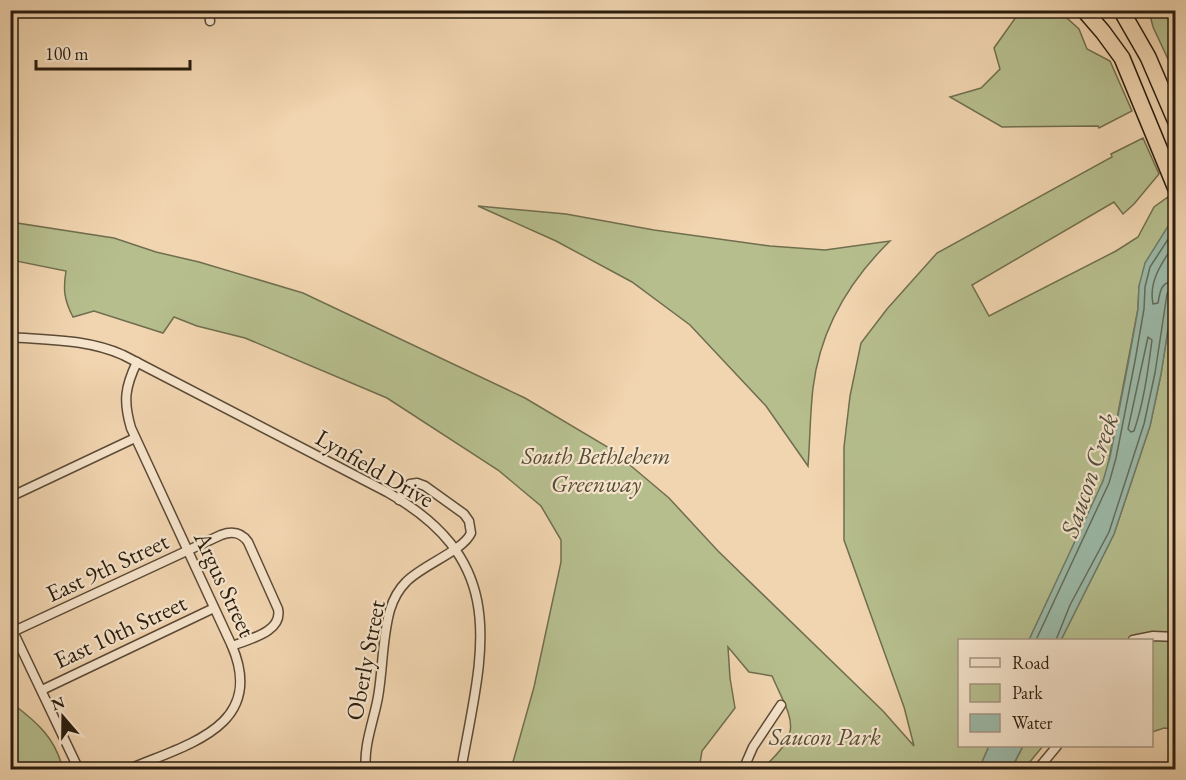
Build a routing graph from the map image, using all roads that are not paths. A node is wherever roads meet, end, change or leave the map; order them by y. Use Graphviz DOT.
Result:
graph roads {
  1 [pos="209,10"];
  2 [pos="1084,10"];
  3 [pos="1126,14"];
  4 [pos="210,21"];
  5 [pos="1176,122"];
  6 [pos="1176,189"];
  7 [pos="10,337"];
  8 [pos="134,361"];
  9 [pos="135,438"];
  10 [pos="10,497"];
  11 [pos="399,500"];
  12 [pos="454,549"];
  13 [pos="187,550"];
  14 [pos="214,608"];
  15 [pos="12,630"];
  16 [pos="1176,637"];
  17 [pos="1138,639"];
  18 [pos="232,646"];
  19 [pos="42,690"];
  20 [pos="781,705"];
  21 [pos="1056,747"];
  22 [pos="79,770"];
  23 [pos="127,770"];
  24 [pos="366,770"];
  25 [pos="461,770"];
  26 [pos="743,770"];
  27 [pos="1037,770"];
  1 -- 4 [label="street"];
  2 -- 6 [label="highway"];
  3 -- 5 [label="highway"];
  7 -- 8 [label="street, Lynfield Drive"];
  8 -- 9 [label="street, Argus Street"];
  8 -- 11 [label="street, Lynfield Drive"];
  9 -- 10 [label="street"];
  9 -- 13 [label="street, Argus Street"];
  11 -- 12 [label="street, Lynfield Drive"];
  11 -- 12 [label="street"];
  12 -- 24 [label="street, Oberly Street"];
  12 -- 25 [label="street, Lynfield Drive"];
  13 -- 14 [label="street, Argus Street"];
  13 -- 15 [label="street, East 9th Street"];
  13 -- 18 [label="street, East 9th Street"];
  14 -- 18 [label="street, Argus Street"];
  14 -- 19 [label="street, East 10th Street"];
  15 -- 19 [label="street"];
  16 -- 17 [label="street"];
  18 -- 23 [label="street, Argus Street"];
  19 -- 22 [label="street"];
  20 -- 26 [label="street"];
  21 -- 27 [label="street"];
}
